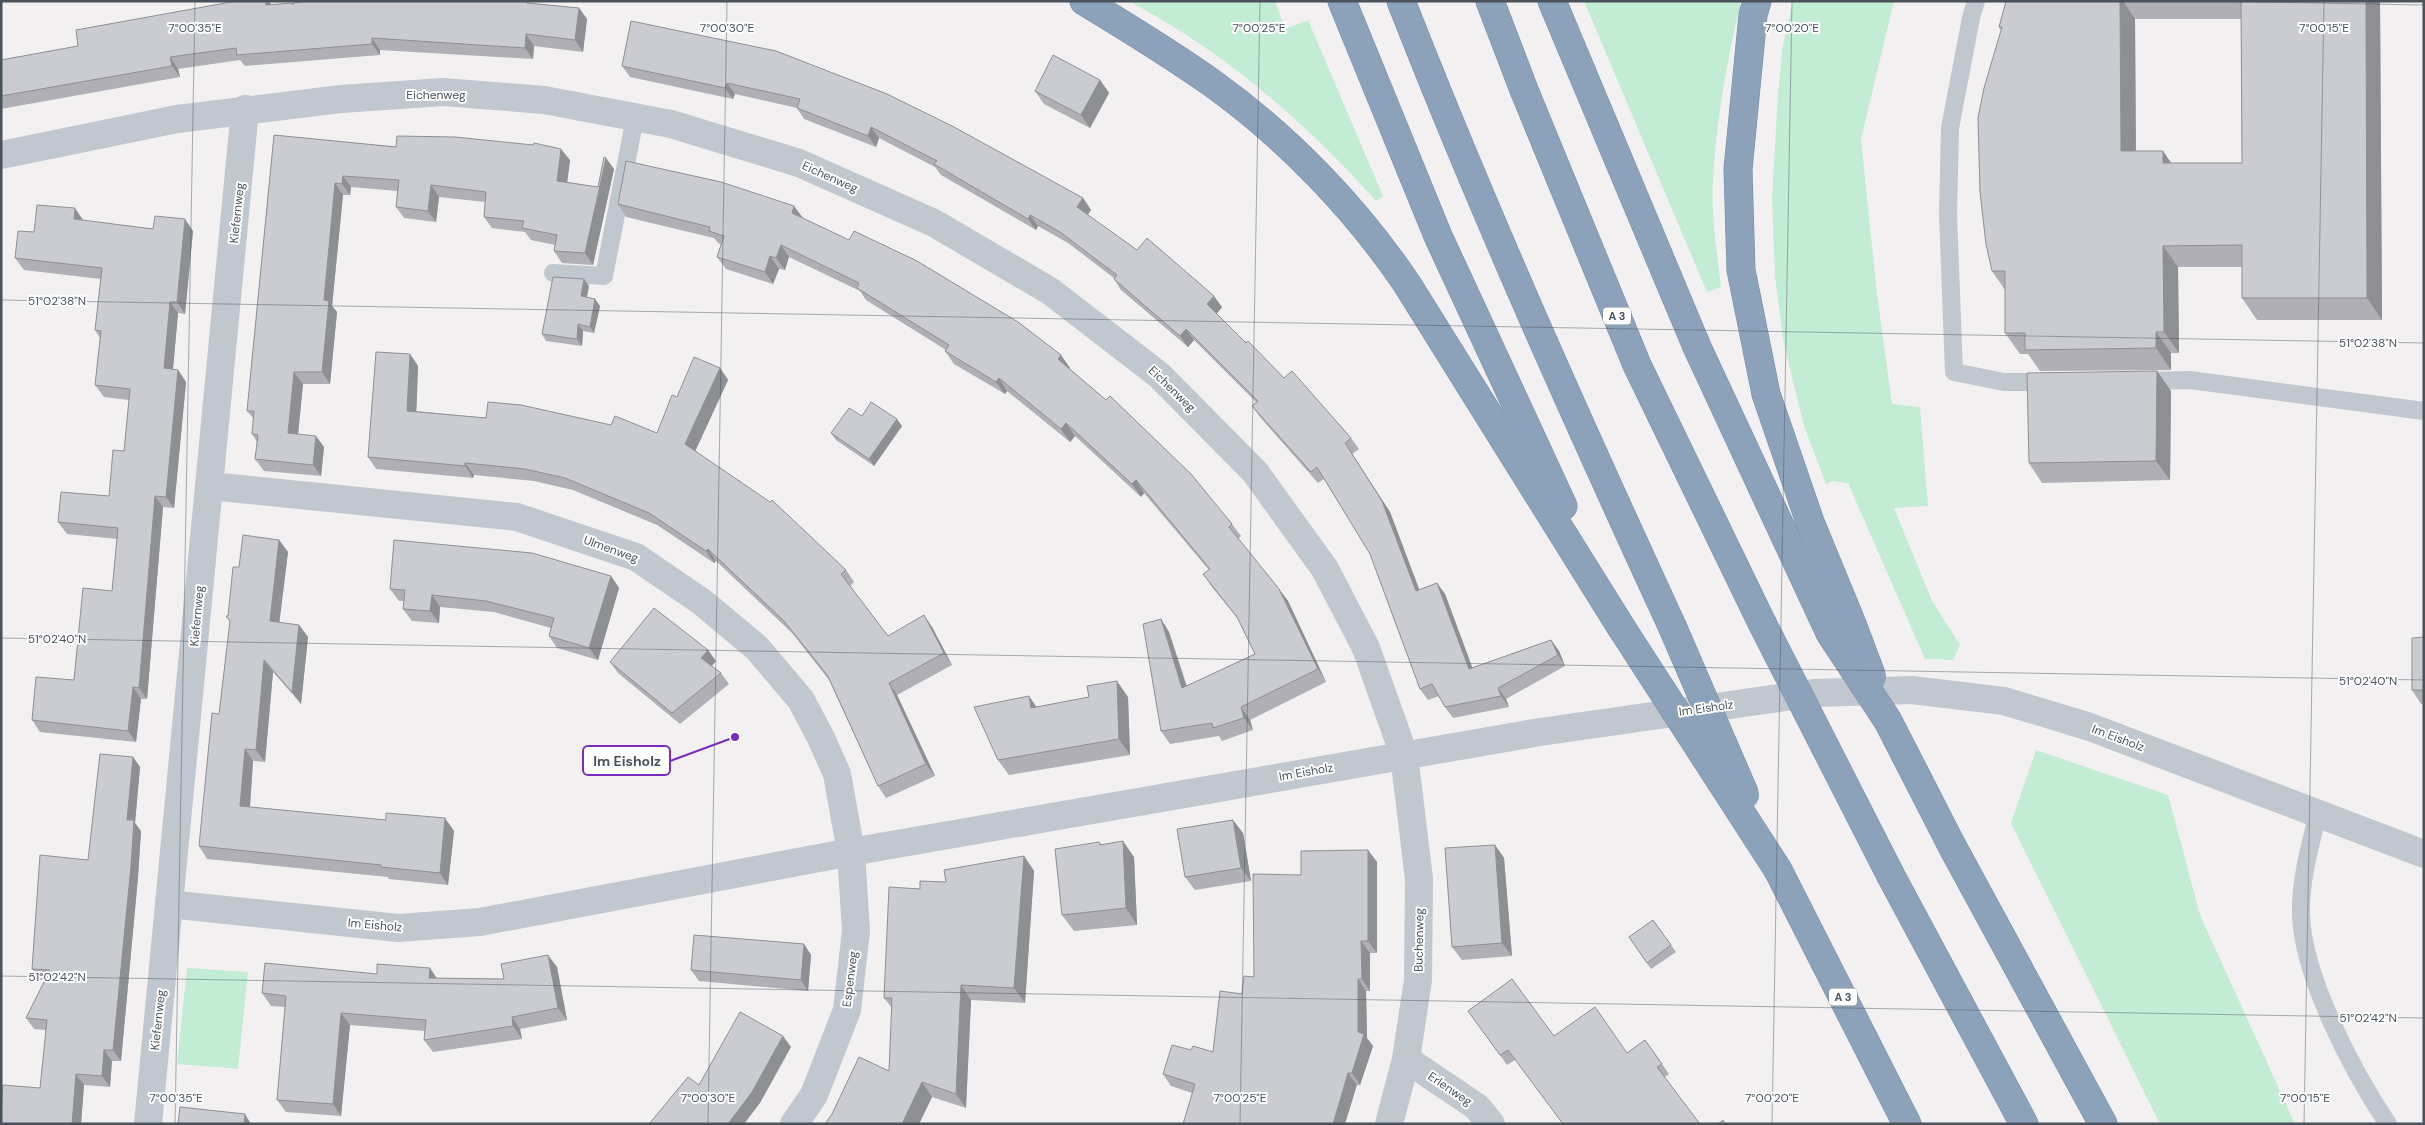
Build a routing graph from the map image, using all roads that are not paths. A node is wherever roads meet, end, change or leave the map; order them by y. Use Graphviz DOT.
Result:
graph roads {
  1 [pos="1084,1"];
  2 [pos="1342,1"];
  3 [pos="1401,1"];
  4 [pos="1490,1"];
  5 [pos="1552,1"];
  6 [pos="1757,1"];
  7 [pos="1976,1"];
  8 [pos="245,109"];
  9 [pos="635,118"];
  10 [pos="1,154"];
  11 [pos="553,273"];
  12 [pos="2122,381"];
  13 [pos="2063,382"];
  14 [pos="2424,411"];
  15 [pos="210,486"];
  16 [pos="1621,627"];
  17 [pos="1841,629"];
  18 [pos="1404,755"];
  19 [pos="2318,813"];
  20 [pos="851,852"];
  21 [pos="2424,854"];
  22 [pos="1778,870"];
  23 [pos="169,904"];
  24 [pos="1406,1059"];
  25 [pos="148,1124"];
  26 [pos="794,1124"];
  27 [pos="1389,1124"];
  28 [pos="1491,1124"];
  29 [pos="1907,1124"];
  30 [pos="2024,1124"];
  31 [pos="2103,1124"];
  32 [pos="2388,1124"];
  1 -- 16 [label="highway"];
  2 -- 16 [label="highway"];
  3 -- 22 [label="highway, A 3, bridge"];
  4 -- 30 [label="highway, A 3, bridge"];
  5 -- 17 [label="highway"];
  6 -- 17 [label="highway"];
  7 -- 13 [label="lane"];
  8 -- 9 [label="street, Eichenweg"];
  8 -- 10 [label="street, Eichenweg"];
  8 -- 15 [label="street, Kiefernweg"];
  9 -- 11 [label="lane"];
  9 -- 18 [label="street, Eichenweg"];
  12 -- 14 [label="lane"];
  15 -- 20 [label="street, Ulmenweg"];
  15 -- 23 [label="street, Kiefernweg"];
  16 -- 22 [label="highway, bridge"];
  17 -- 31 [label="highway, bridge"];
  18 -- 19 [label="street, Im Eisholz"];
  18 -- 20 [label="street, Im Eisholz"];
  18 -- 24 [label="street, Buchenweg"];
  19 -- 21 [label="street, Im Eisholz"];
  19 -- 32 [label="lane"];
  20 -- 23 [label="street, Im Eisholz"];
  20 -- 26 [label="street, Espenweg"];
  22 -- 29 [label="highway, A 3"];
  23 -- 25 [label="street, Kiefernweg"];
  24 -- 27 [label="street, Buchenweg"];
  24 -- 28 [label="street, Erlenweg"];
}
